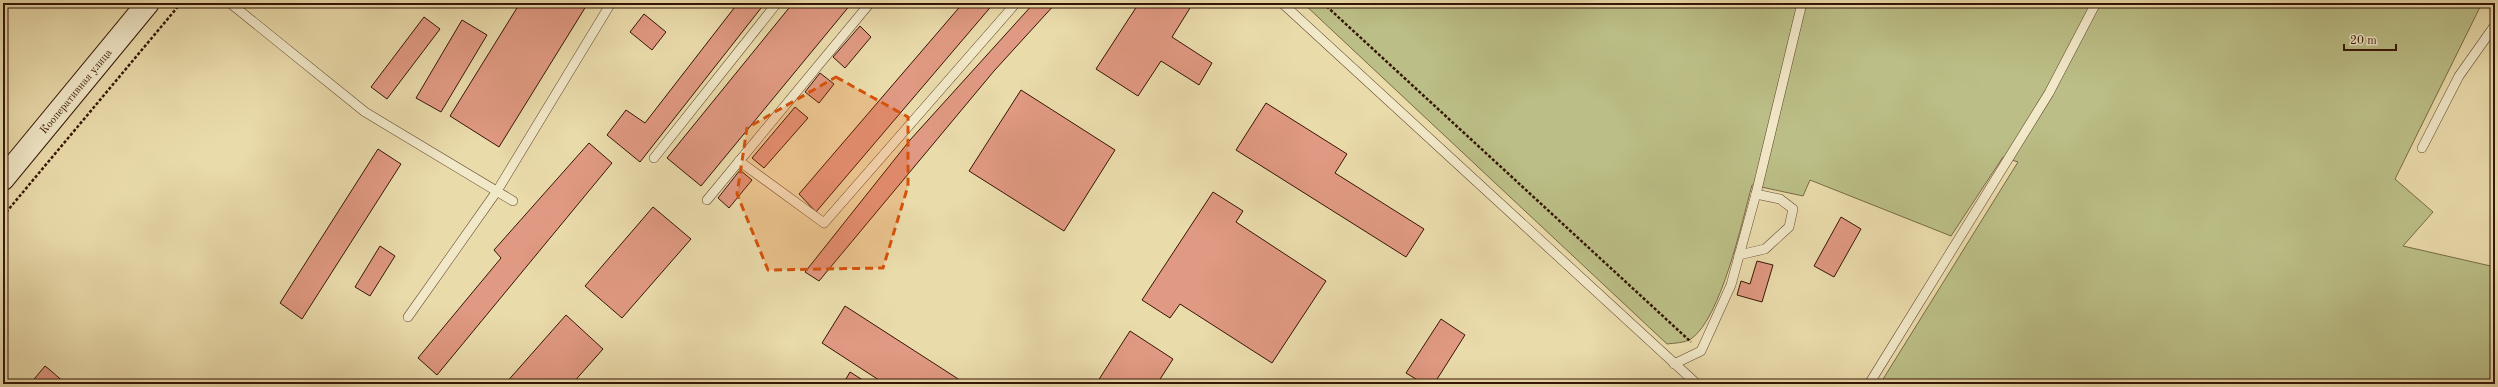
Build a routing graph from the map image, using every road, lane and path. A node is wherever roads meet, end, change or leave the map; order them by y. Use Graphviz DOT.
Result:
graph roads {
  1 [pos="148,3"];
  2 [pos="181,3"];
  3 [pos="230,3"];
  4 [pos="611,3"];
  5 [pos="777,3"];
  6 [pos="1016,3"];
  7 [pos="1282,3"];
  8 [pos="1323,3"];
  9 [pos="1802,3"];
  10 [pos="2096,3"];
  11 [pos="867,4"];
  12 [pos="2495,24"];
  13 [pos="2422,148"];
  14 [pos="654,158"];
  15 [pos="739,161"];
  16 [pos="3,179"];
  17 [pos="497,191"];
  18 [pos="1756,194"];
  19 [pos="707,200"];
  20 [pos="513,201"];
  21 [pos="3,216"];
  22 [pos="1739,255"];
  23 [pos="408,317"];
  24 [pos="1701,351"];
  25 [pos="1674,364"];
  26 [pos="1697,384"];
  27 [pos="1869,384"];
  1 -- 16 [label="main road, Кооперативная улица"];
  2 -- 21 [label="path"];
  3 -- 17 [label="lane"];
  4 -- 17 [label="lane"];
  5 -- 14 [label="lane"];
  6 -- 15 [label="lane"];
  7 -- 25 [label="lane"];
  8 -- 24 [label="path"];
  9 -- 18 [label="lane"];
  10 -- 27 [label="lane"];
  11 -- 15 [label="lane"];
  12 -- 13 [label="lane"];
  15 -- 19 [label="lane"];
  17 -- 20 [label="lane"];
  17 -- 23 [label="lane"];
  18 -- 22 [label="lane"];
  18 -- 22 [label="lane"];
  22 -- 24 [label="lane"];
  24 -- 25 [label="lane"];
  25 -- 26 [label="lane"];
}
